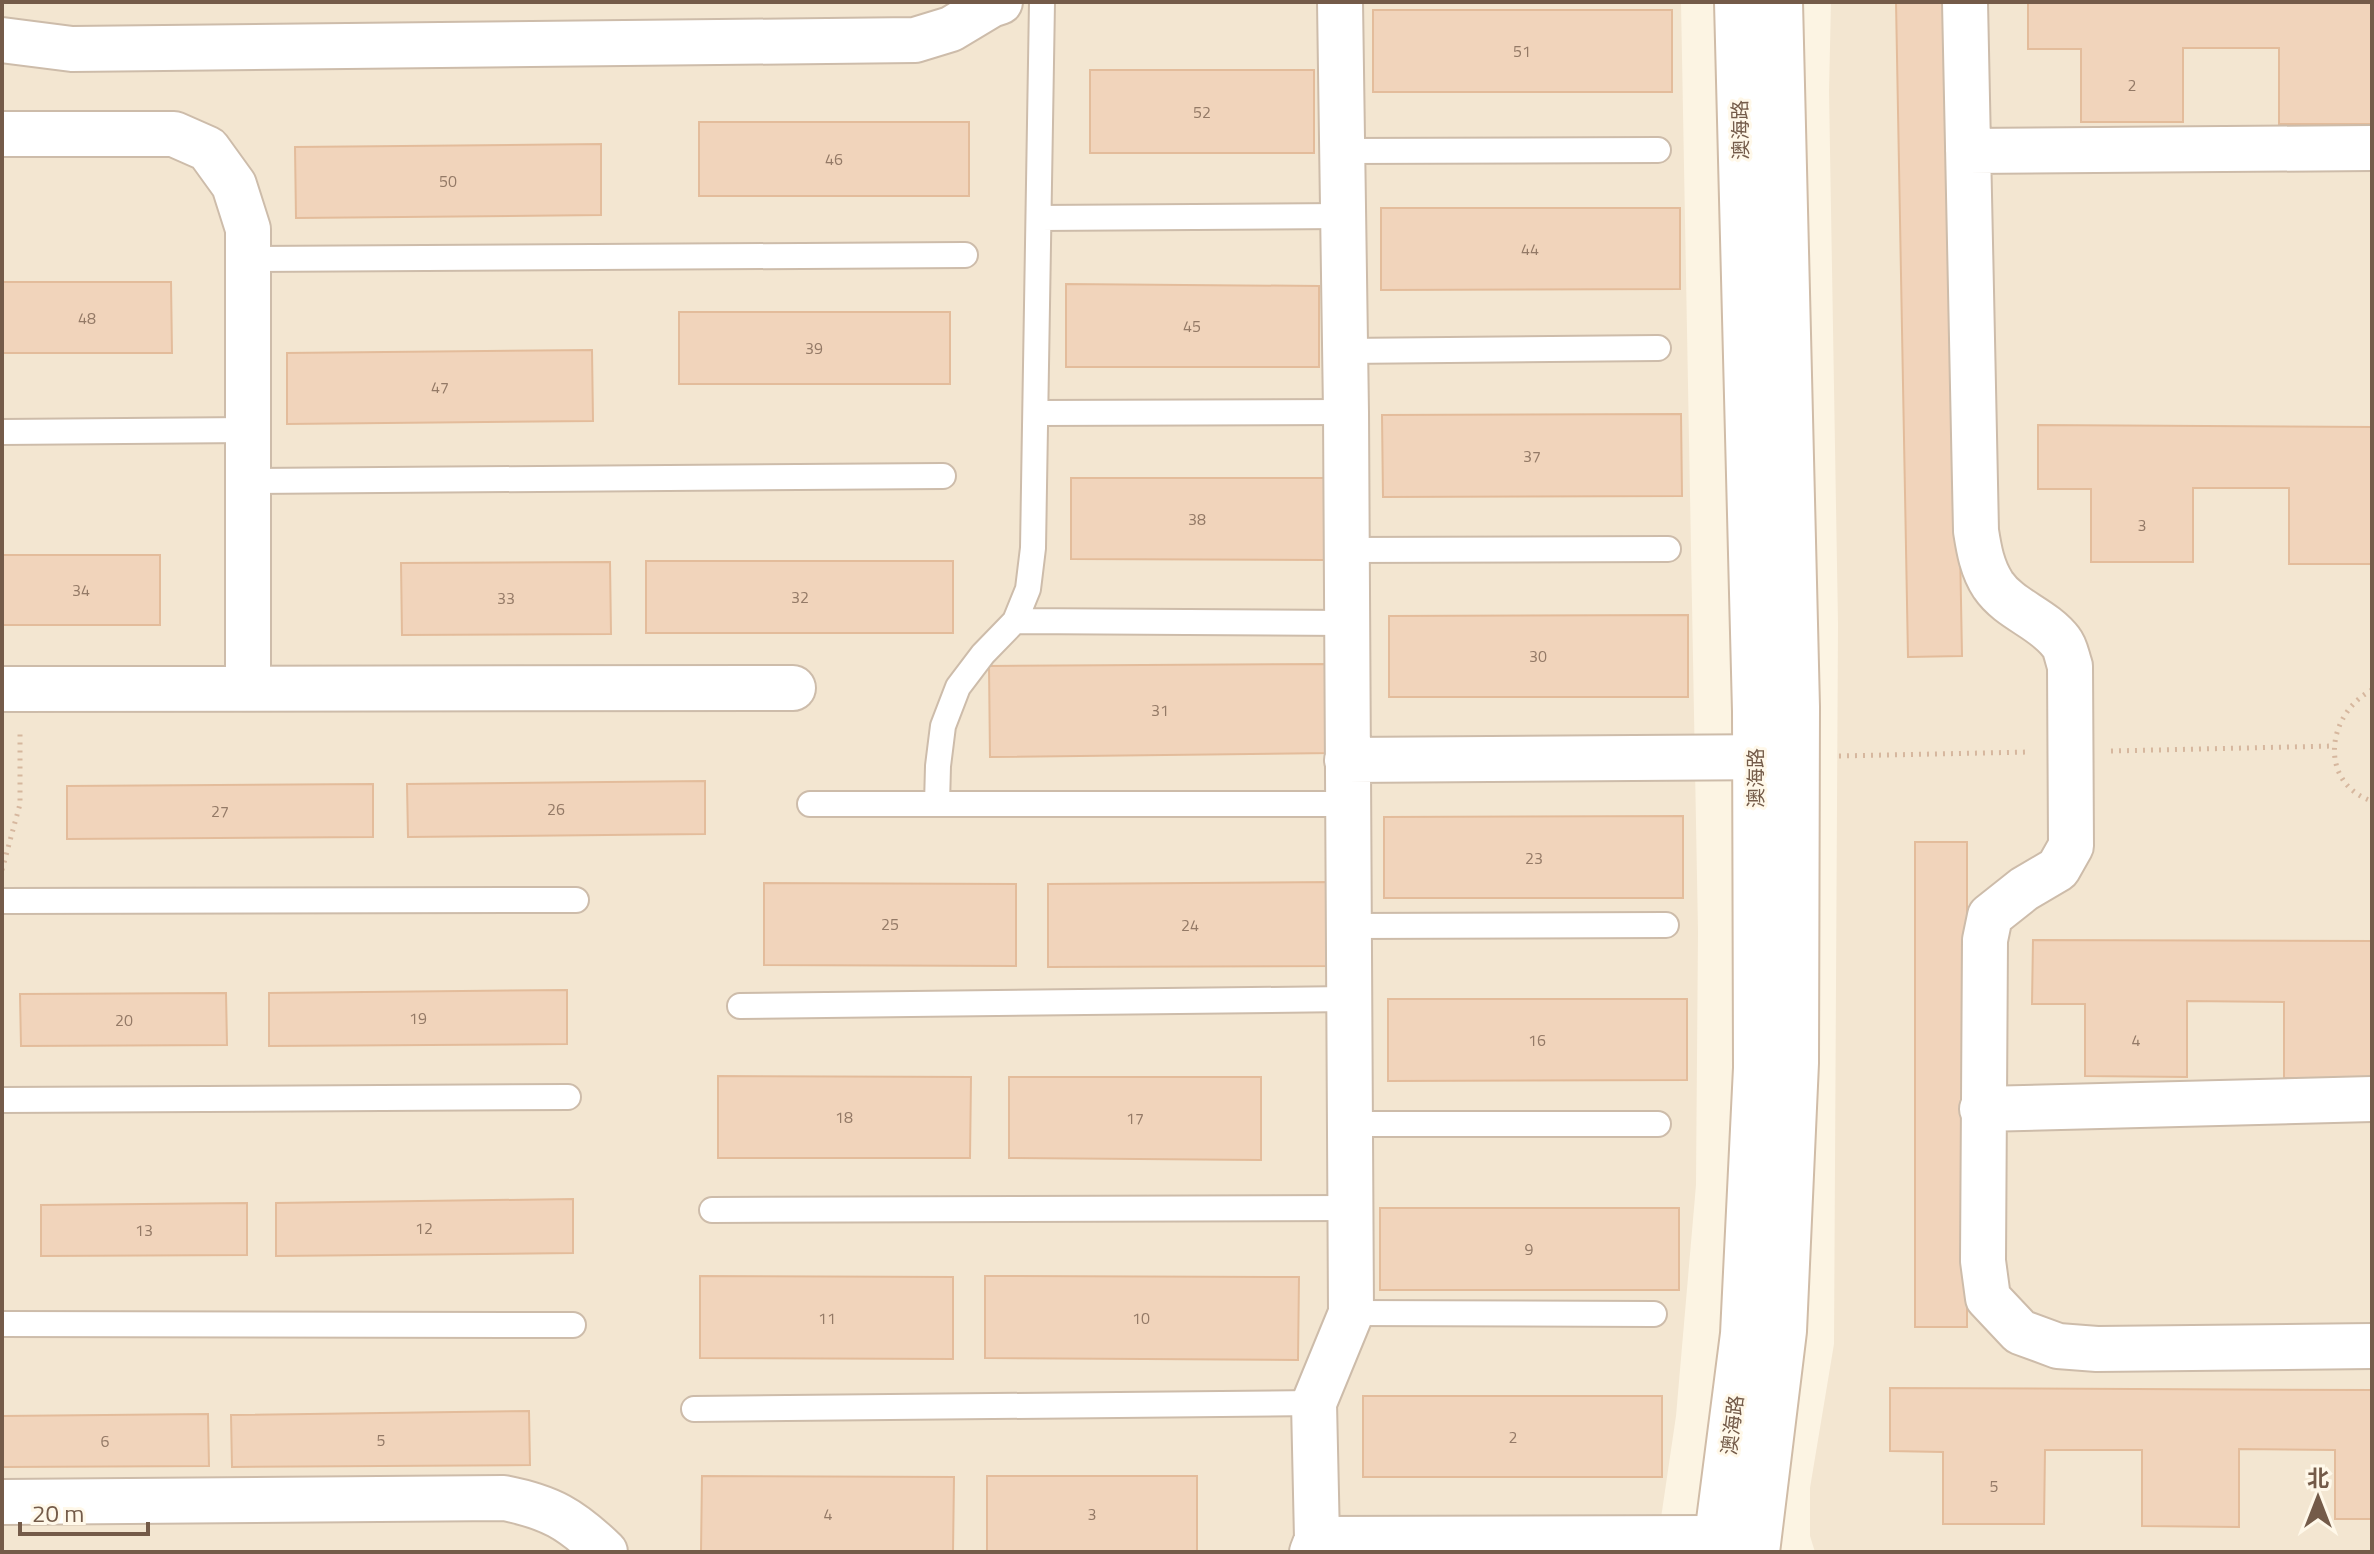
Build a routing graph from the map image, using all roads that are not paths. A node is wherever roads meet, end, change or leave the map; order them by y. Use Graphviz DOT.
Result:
graph roads {
  1 [pos="1000,2"];
  2 [pos="1042,2"];
  3 [pos="1340,2"];
  4 [pos="1737,2"];
  5 [pos="1780,2"];
  6 [pos="1965,2"];
  7 [pos="2,40"];
  8 [pos="2,134"];
  9 [pos="2372,148"];
  10 [pos="1658,150"];
  11 [pos="1342,151"];
  12 [pos="1968,151"];
  13 [pos="1343,216"];
  14 [pos="1039,218"];
  15 [pos="965,255"];
  16 [pos="248,259"];
  17 [pos="1658,348"];
  18 [pos="1345,351"];
  19 [pos="1346,412"];
  20 [pos="1036,413"];
  21 [pos="248,430"];
  22 [pos="2,432"];
  23 [pos="943,476"];
  24 [pos="248,481"];
  25 [pos="1668,549"];
  26 [pos="1347,550"];
  27 [pos="1015,621"];
  28 [pos="1347,623"];
  29 [pos="248,688"];
  30 [pos="793,688"];
  31 [pos="11,689"];
  32 [pos="1776,757"];
  33 [pos="1347,760"];
  34 [pos="810,804"];
  35 [pos="937,804"];
  36 [pos="1348,804"];
  37 [pos="576,900"];
  38 [pos="2,901"];
  39 [pos="1666,925"];
  40 [pos="1348,926"];
  41 [pos="1348,999"];
  42 [pos="740,1006"];
  43 [pos="568,1097"];
  44 [pos="2372,1099"];
  45 [pos="2,1100"];
  46 [pos="1982,1109"];
  47 [pos="1350,1124"];
  48 [pos="1658,1124"];
  49 [pos="1350,1208"];
  50 [pos="712,1210"];
  51 [pos="1351,1313"];
  52 [pos="1654,1314"];
  53 [pos="2,1324"];
  54 [pos="573,1325"];
  55 [pos="2372,1346"];
  56 [pos="1314,1403"];
  57 [pos="694,1409"];
  58 [pos="2,1502"];
  59 [pos="1716,1545"];
  60 [pos="1314,1546"];
  61 [pos="605,1552"];
  62 [pos="1757,1552"];
  1 -- 7 [label="street"];
  2 -- 14 [label="lane"];
  3 -- 11 [label="street"];
  4 -- 32 [label="street, 澳海路"];
  5 -- 32 [label="street, 澳海路"];
  6 -- 12 [label="street"];
  8 -- 16 [label="street"];
  9 -- 12 [label="street"];
  10 -- 11 [label="lane"];
  11 -- 13 [label="street"];
  12 -- 46 [label="street"];
  13 -- 14 [label="lane"];
  13 -- 18 [label="street"];
  14 -- 20 [label="lane"];
  15 -- 16 [label="lane"];
  16 -- 21 [label="street"];
  17 -- 18 [label="lane"];
  18 -- 19 [label="street"];
  19 -- 20 [label="lane"];
  19 -- 26 [label="street"];
  20 -- 27 [label="lane"];
  21 -- 22 [label="lane"];
  21 -- 24 [label="street"];
  23 -- 24 [label="lane"];
  24 -- 29 [label="street"];
  25 -- 26 [label="lane"];
  26 -- 28 [label="street"];
  27 -- 28 [label="lane"];
  27 -- 35 [label="lane"];
  28 -- 33 [label="street"];
  29 -- 30 [label="street"];
  29 -- 31 [label="street"];
  32 -- 33 [label="street"];
  32 -- 59 [label="street, 澳海路"];
  32 -- 62 [label="street, 澳海路"];
  33 -- 36 [label="street"];
  34 -- 35 [label="lane"];
  35 -- 36 [label="lane"];
  36 -- 40 [label="street"];
  37 -- 38 [label="lane"];
  39 -- 40 [label="lane"];
  40 -- 41 [label="street"];
  41 -- 42 [label="lane"];
  41 -- 47 [label="street"];
  43 -- 45 [label="lane"];
  44 -- 46 [label="street"];
  46 -- 55 [label="street"];
  47 -- 48 [label="lane"];
  47 -- 49 [label="street"];
  49 -- 50 [label="lane"];
  49 -- 51 [label="street"];
  51 -- 52 [label="lane"];
  51 -- 56 [label="street"];
  53 -- 54 [label="lane"];
  56 -- 57 [label="lane"];
  56 -- 60 [label="street"];
  58 -- 61 [label="street"];
  59 -- 60 [label="street"];
}
